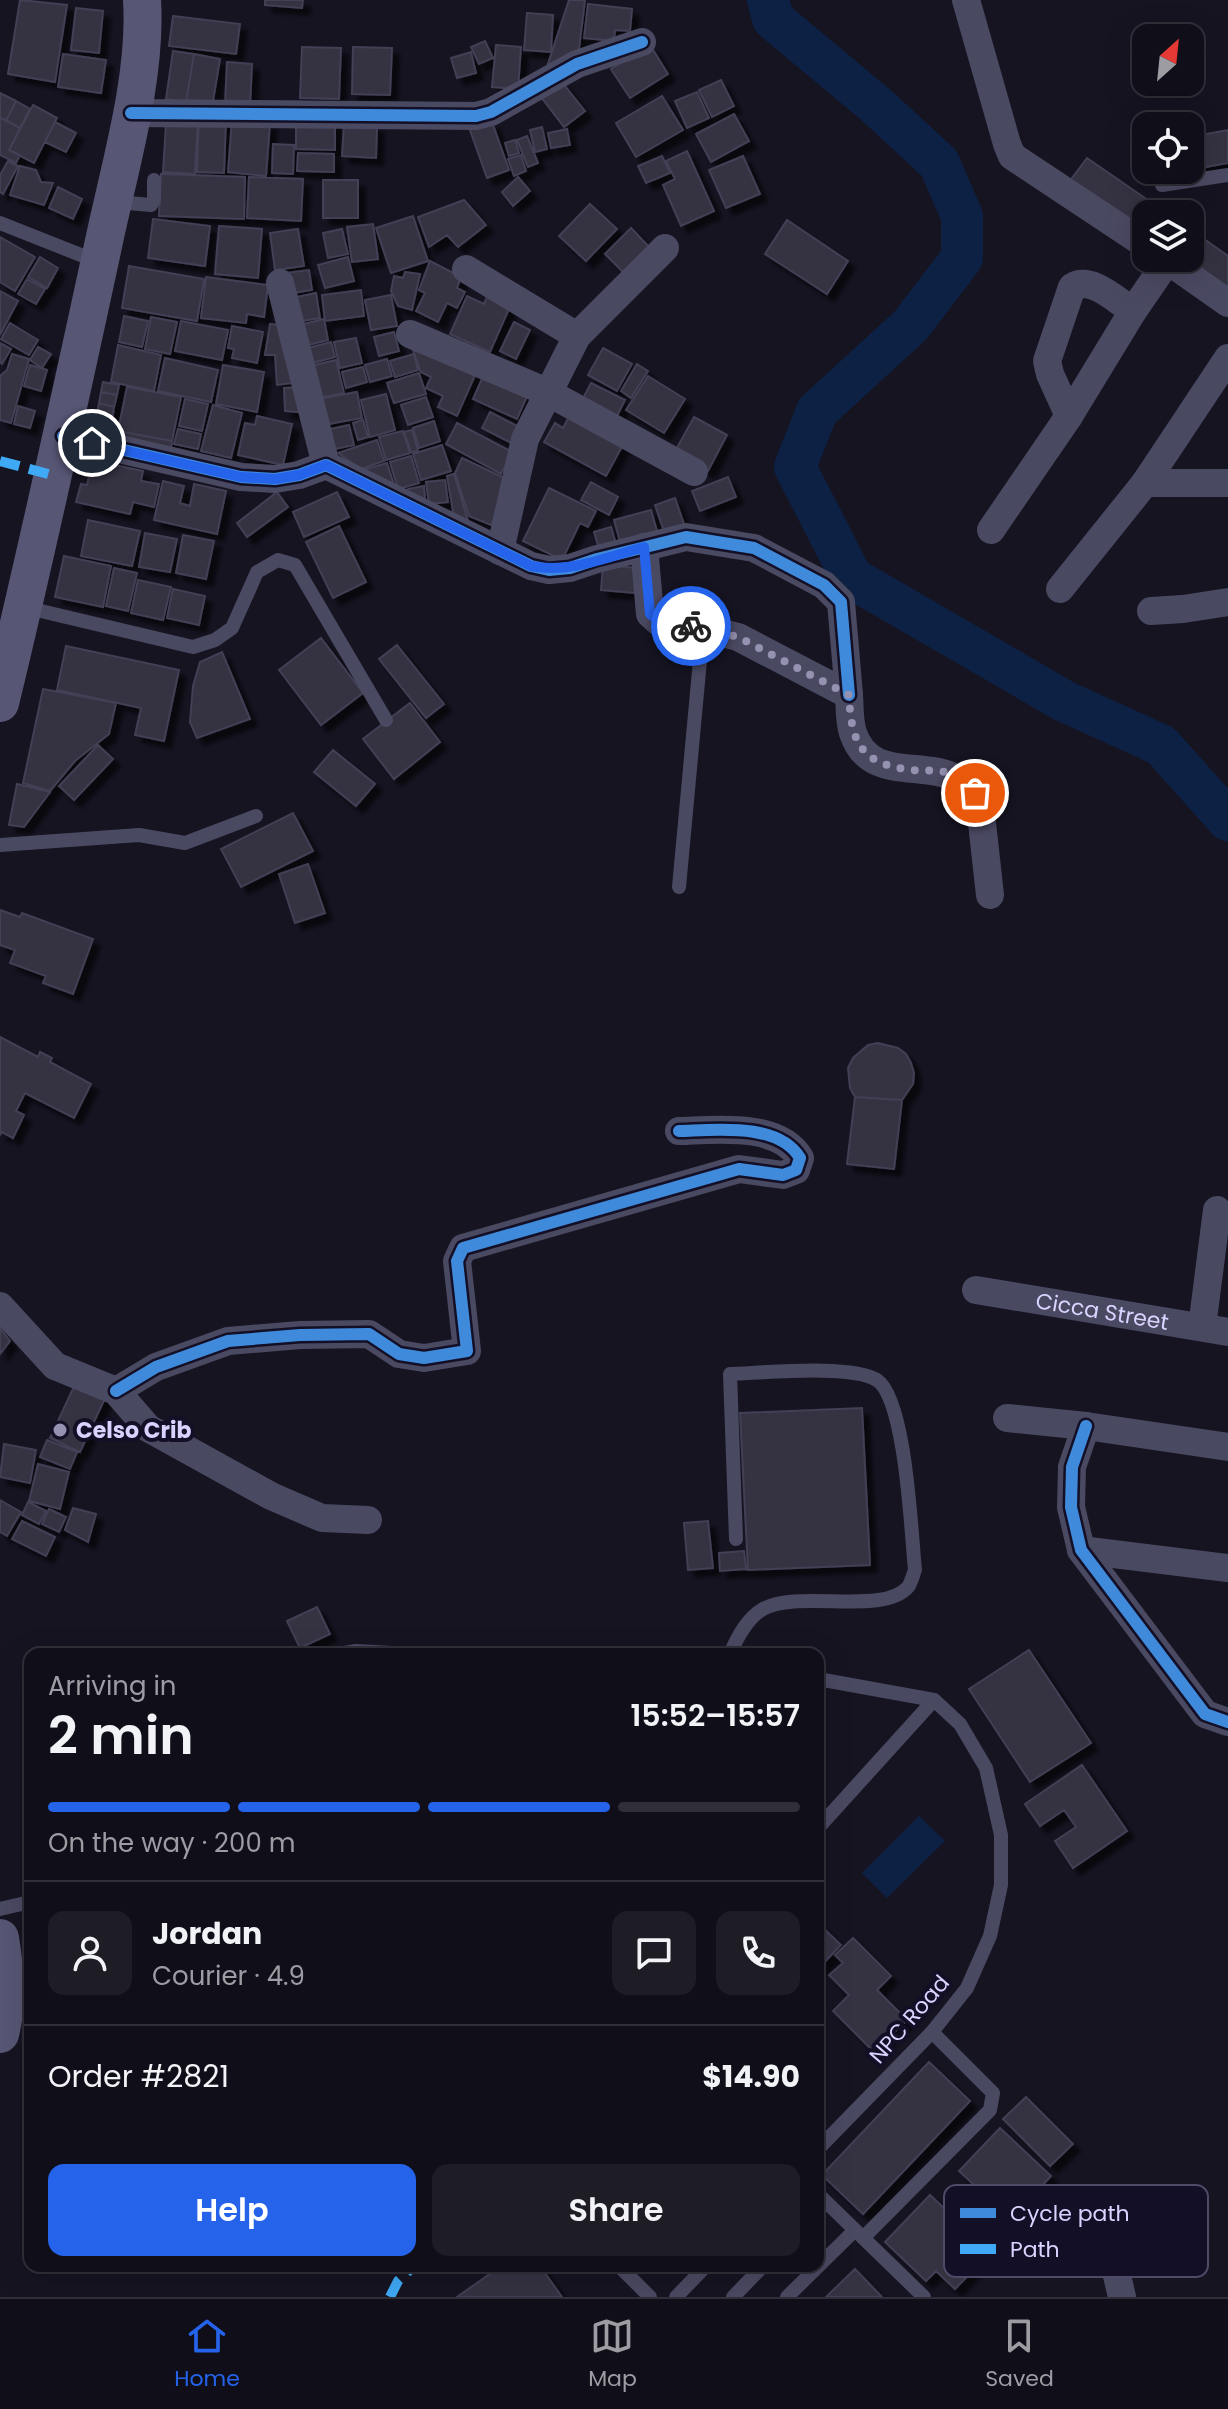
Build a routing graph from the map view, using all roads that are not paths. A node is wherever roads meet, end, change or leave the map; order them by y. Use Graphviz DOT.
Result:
graph roads {
  1 [pos="142,0"];
  2 [pos="966,0"];
  3 [pos="642,42"];
  4 [pos="131,113"];
  5 [pos="1228,175"];
  6 [pos="154,180"];
  7 [pos="1162,185"];
  8 [pos="112,202"];
  9 [pos="0,223"];
  10 [pos="1132,237"];
  11 [pos="665,248"];
  12 [pos="99,262"];
  13 [pos="466,269"];
  14 [pos="1151,272"];
  15 [pos="1183,272"];
  16 [pos="280,283"];
  17 [pos="1228,303"];
  18 [pos="1133,311"];
  19 [pos="410,334"];
  20 [pos="577,336"];
  21 [pos="1228,358"];
  22 [pos="547,392"];
  23 [pos="1069,416"];
  24 [pos="63,436"];
  25 [pos="326,465"];
  26 [pos="694,472"];
  27 [pos="1145,483"];
  28 [pos="1228,483"];
  29 [pos="991,530"];
  30 [pos="644,547"];
  31 [pos="500,551"];
  32 [pos="1060,589"];
  33 [pos="1228,602"];
  34 [pos="23,607"];
  35 [pos="1151,611"];
  36 [pos="703,628"];
  37 [pos="849,695"];
  38 [pos="0,703"];
  39 [pos="386,720"];
  40 [pos="256,816"];
  41 [pos="0,845"];
  42 [pos="679,887"];
  43 [pos="990,895"];
  44 [pos="679,1131"];
  45 [pos="1217,1210"];
  46 [pos="976,1290"];
  47 [pos="0,1306"];
  48 [pos="1215,1330"];
  49 [pos="116,1391"];
  50 [pos="1007,1418"];
  51 [pos="1086,1426"];
  52 [pos="1228,1447"];
  53 [pos="368,1520"];
  54 [pos="736,1539"];
  55 [pos="1081,1550"];
  56 [pos="1228,1568"];
  57 [pos="733,1648"];
  58 [pos="824,1680"];
  59 [pos="934,1700"];
  60 [pos="1228,1722"];
  61 [pos="824,1821"];
  62 [pos="24,1903"];
  63 [pos="0,1909"];
  64 [pos="0,1938"];
  65 [pos="24,1980"];
  66 [pos="2,2028"];
  67 [pos="932,2032"];
  68 [pos="824,2143"];
  69 [pos="824,2204"];
  70 [pos="859,2234"];
  71 [pos="824,2265"];
  72 [pos="625,2272"];
  73 [pos="700,2272"];
  74 [pos="757,2272"];
  75 [pos="816,2272"];
  76 [pos="1117,2277"];
  77 [pos="650,2297"];
  78 [pos="676,2297"];
  79 [pos="733,2297"];
  80 [pos="787,2297"];
  81 [pos="924,2297"];
  82 [pos="1122,2297"];
  1 -- 4 [label="main road"];
  2 -- 10 [label="street"];
  3 -- 4 [label="street"];
  4 -- 8 [label="main road"];
  5 -- 7 [label="lane"];
  6 -- 8 [label="lane"];
  8 -- 12 [label="main road"];
  9 -- 12 [label="lane"];
  11 -- 20 [label="street"];
  12 -- 24 [label="main road"];
  13 -- 20 [label="street"];
  14 -- 18 [label="street"];
  15 -- 17 [label="street"];
  16 -- 25 [label="street"];
  18 -- 23 [label="street"];
  18 -- 23 [label="street"];
  19 -- 22 [label="street"];
  20 -- 22 [label="street"];
  21 -- 27 [label="street"];
  22 -- 26 [label="street"];
  22 -- 31 [label="street"];
  23 -- 29 [label="street"];
  24 -- 25 [label="street"];
  24 -- 34 [label="main road"];
  25 -- 31 [label="street"];
  27 -- 28 [label="street"];
  27 -- 32 [label="street"];
  30 -- 31 [label="street"];
  30 -- 36 [label="street"];
  30 -- 37 [label="street"];
  33 -- 35 [label="street"];
  34 -- 38 [label="main road"];
  34 -- 39 [label="lane"];
  36 -- 37 [label="street"];
  36 -- 42 [label="lane"];
  37 -- 43 [label="street"];
  40 -- 41 [label="lane"];
  44 -- 49 [label="street"];
  45 -- 48 [label="street"];
  46 -- 48 [label="street, Cicca Street"];
  47 -- 49 [label="street"];
  49 -- 53 [label="street"];
  50 -- 51 [label="street"];
  51 -- 52 [label="street"];
  51 -- 55 [label="street"];
  54 -- 57 [label="lane"];
  55 -- 56 [label="street"];
  55 -- 60 [label="street"];
  58 -- 59 [label="lane"];
  59 -- 61 [label="lane"];
  59 -- 67 [label="lane, NPC Road"];
  62 -- 63 [label="lane"];
  64 -- 66 [label="main road"];
  65 -- 66 [label="lane"];
  67 -- 68 [label="lane, NPC Road"];
  67 -- 70 [label="lane"];
  69 -- 70 [label="lane"];
  70 -- 71 [label="lane"];
  70 -- 81 [label="lane"];
  72 -- 77 [label="lane"];
  73 -- 78 [label="lane"];
  74 -- 79 [label="lane"];
  75 -- 80 [label="lane"];
  76 -- 82 [label="street"];
}
